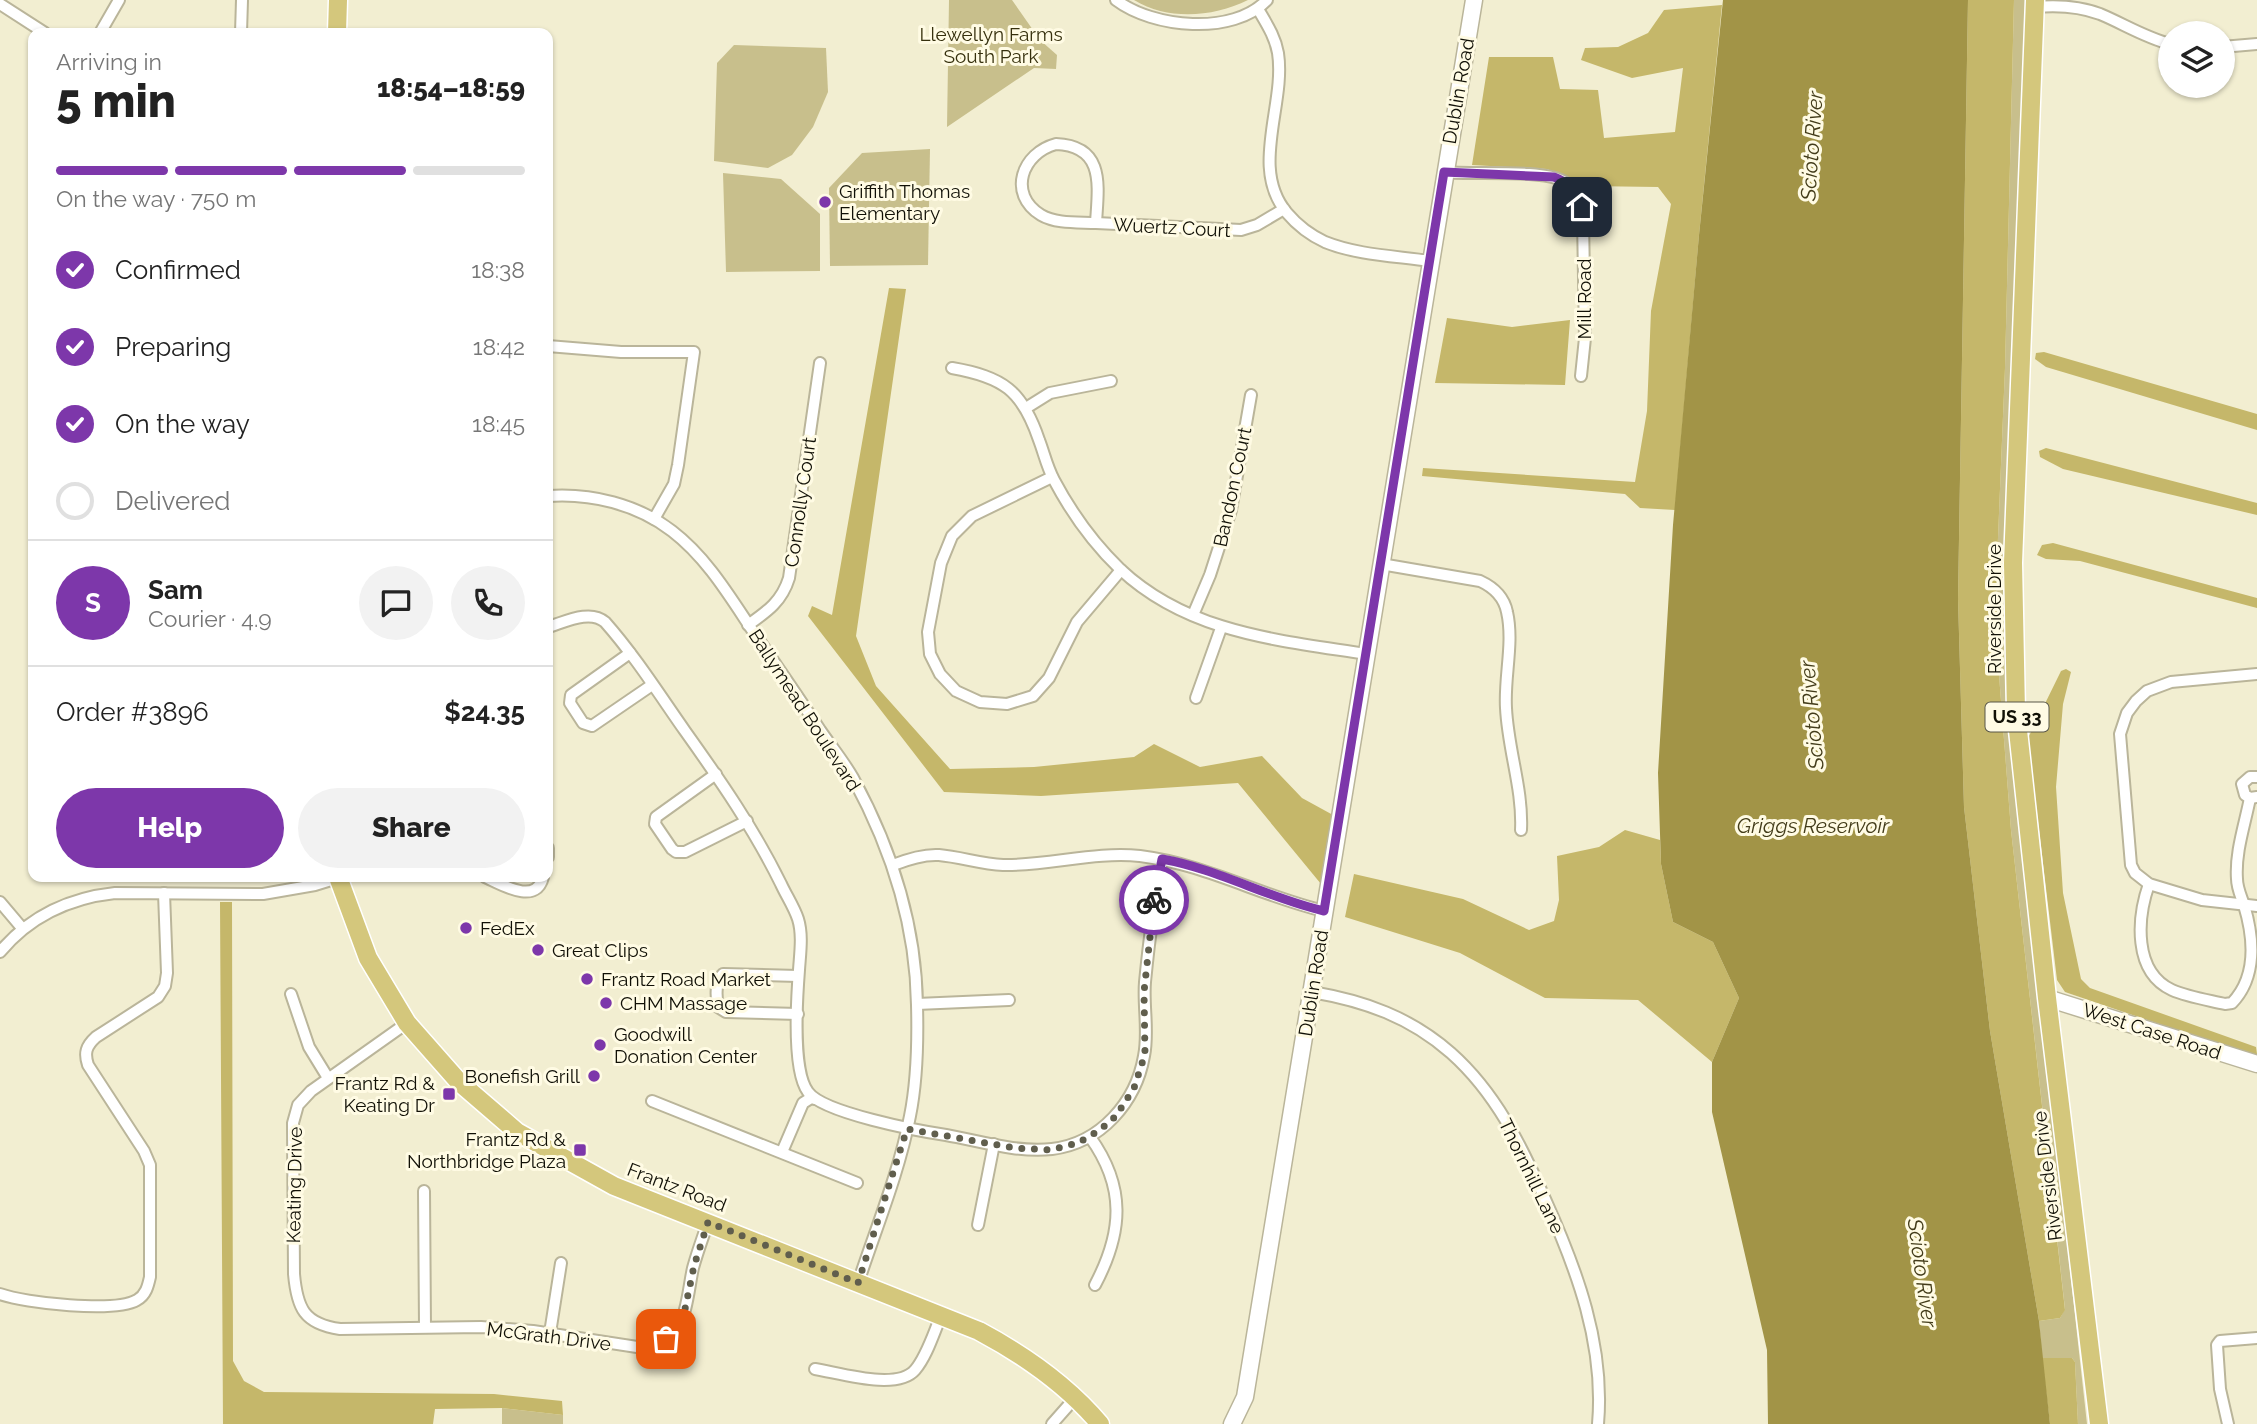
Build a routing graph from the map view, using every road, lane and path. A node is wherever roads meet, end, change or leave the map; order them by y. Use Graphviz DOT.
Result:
graph roads {
  1 [pos="119,0"];
  2 [pos="242,0"];
  3 [pos="338,0"];
  4 [pos="1116,0"];
  5 [pos="1267,0"];
  6 [pos="1474,0"];
  7 [pos="2035,3"];
  8 [pos="0,4"];
  9 [pos="1258,9"];
  10 [pos="37,28"];
  11 [pos="103,28"];
  12 [pos="241,28"];
  13 [pos="337,28"];
  14 [pos="2158,40"];
  15 [pos="2257,44"];
  16 [pos="2235,46"];
  17 [pos="1444,172"];
  18 [pos="1284,209"];
  19 [pos="1096,223"];
  20 [pos="1430,261"];
  21 [pos="553,346"];
  22 [pos="820,363"];
  23 [pos="952,369"];
  24 [pos="1581,376"];
  25 [pos="1111,381"];
  26 [pos="1251,396"];
  27 [pos="1027,408"];
  28 [pos="1052,477"];
  29 [pos="553,496"];
  30 [pos="654,519"];
  31 [pos="942,527"];
  32 [pos="953,536"];
  33 [pos="1381,564"];
  34 [pos="1121,570"];
  35 [pos="1192,615"];
  36 [pos="748,625"];
  37 [pos="553,626"];
  38 [pos="1221,628"];
  39 [pos="630,653"];
  40 [pos="1366,654"];
  41 [pos="2257,674"];
  42 [pos="652,685"];
  43 [pos="1196,698"];
  44 [pos="716,774"];
  45 [pos="2256,775"];
  46 [pos="2254,797"];
  47 [pos="747,821"];
  48 [pos="1521,830"];
  49 [pos="1162,859"];
  50 [pos="893,865"];
  51 [pos="326,882"];
  52 [pos="342,882"];
  53 [pos="497,882"];
  54 [pos="542,882"];
  55 [pos="2149,884"];
  56 [pos="164,893"];
  57 [pos="0,902"];
  58 [pos="2244,904"];
  59 [pos="2257,906"];
  60 [pos="1324,911"];
  61 [pos="22,928"];
  62 [pos="0,952"];
  63 [pos="798,976"];
  64 [pos="1312,992"];
  65 [pos="291,994"];
  66 [pos="2047,998"];
  67 [pos="1009,1000"];
  68 [pos="917,1004"];
  69 [pos="798,1014"];
  70 [pos="407,1023"];
  71 [pos="2257,1064"];
  72 [pos="328,1078"];
  73 [pos="815,1099"];
  74 [pos="652,1101"];
  75 [pos="907,1129"];
  76 [pos="1090,1137"];
  77 [pos="993,1144"];
  78 [pos="782,1152"];
  79 [pos="857,1183"];
  80 [pos="424,1191"];
  81 [pos="708,1222"];
  82 [pos="978,1225"];
  83 [pos="561,1263"];
  84 [pos="858,1283"];
  85 [pos="1095,1285"];
  86 [pos="0,1294"];
  87 [pos="306,1316"];
  88 [pos="941,1316"];
  89 [pos="425,1327"];
  90 [pos="550,1333"];
  91 [pos="2257,1338"];
  92 [pos="666,1339"];
  93 [pos="676,1355"];
  94 [pos="815,1369"];
  95 [pos="1075,1398"];
  96 [pos="1052,1424"];
  97 [pos="1100,1424"];
  98 [pos="1232,1424"];
  99 [pos="1598,1424"];
  100 [pos="2099,1424"];
  101 [pos="2228,1424"];
  1 -- 11 [label="street"];
  2 -- 12 [label="street"];
  3 -- 13 [label="main road"];
  4 -- 9 [label="street"];
  5 -- 9 [label="street"];
  6 -- 17 [label="main road, Dublin Road"];
  7 -- 14 [label="street"];
  7 -- 66 [label="main road, Riverside Drive / US 33"];
  8 -- 10 [label="street"];
  9 -- 18 [label="street"];
  15 -- 16 [label="street"];
  17 -- 20 [label="main road, Dublin Road"];
  17 -- 24 [label="street, Mill Road"];
  18 -- 19 [label="street, Wuertz Court"];
  18 -- 20 [label="street"];
  19 -- 19 [label="street, Wuertz Court"];
  20 -- 33 [label="main road, Dublin Road"];
  21 -- 30 [label="street"];
  22 -- 36 [label="street, Connolly Court"];
  23 -- 27 [label="street"];
  25 -- 27 [label="street"];
  26 -- 35 [label="street, Bandon Court"];
  27 -- 28 [label="street"];
  28 -- 32 [label="street"];
  28 -- 34 [label="street"];
  29 -- 30 [label="street, Ballymead Boulevard"];
  30 -- 36 [label="street, Ballymead Boulevard"];
  31 -- 32 [label="street"];
  32 -- 34 [label="street"];
  33 -- 40 [label="main road, Dublin Road"];
  33 -- 48 [label="street"];
  34 -- 35 [label="street"];
  35 -- 38 [label="street"];
  36 -- 50 [label="street, Ballymead Boulevard"];
  37 -- 39 [label="street"];
  38 -- 40 [label="street"];
  38 -- 43 [label="street"];
  39 -- 42 [label="street"];
  39 -- 42 [label="street"];
  40 -- 60 [label="main road, Dublin Road"];
  41 -- 55 [label="street"];
  42 -- 44 [label="street"];
  44 -- 47 [label="street"];
  44 -- 47 [label="street"];
  45 -- 46 [label="street"];
  46 -- 58 [label="street"];
  47 -- 63 [label="street"];
  49 -- 50 [label="street"];
  49 -- 60 [label="street"];
  49 -- 76 [label="street"];
  50 -- 68 [label="street, Ballymead Boulevard"];
  51 -- 56 [label="street"];
  52 -- 70 [label="main road, Frantz Road"];
  53 -- 54 [label="street"];
  55 -- 58 [label="street"];
  55 -- 58 [label="street"];
  56 -- 61 [label="street"];
  56 -- 86 [label="street"];
  57 -- 61 [label="street"];
  58 -- 59 [label="street"];
  60 -- 64 [label="main road, Dublin Road"];
  61 -- 62 [label="street"];
  63 -- 69 [label="street"];
  63 -- 69 [label="street"];
  64 -- 98 [label="main road, Dublin Road"];
  64 -- 99 [label="street, Thornhill Lane"];
  65 -- 72 [label="street"];
  66 -- 71 [label="main road, West Case Road"];
  66 -- 100 [label="main road, Riverside Drive / US 33"];
  67 -- 68 [label="street"];
  68 -- 75 [label="street, Ballymead Boulevard"];
  69 -- 73 [label="street"];
  70 -- 72 [label="street, Keating Drive"];
  70 -- 81 [label="main road, Frantz Road"];
  72 -- 87 [label="street, Keating Drive"];
  73 -- 75 [label="street"];
  73 -- 78 [label="street"];
  74 -- 78 [label="street"];
  75 -- 77 [label="street"];
  75 -- 84 [label="street, Ballymead Boulevard"];
  76 -- 77 [label="street"];
  76 -- 85 [label="street"];
  77 -- 82 [label="street"];
  78 -- 79 [label="street"];
  80 -- 89 [label="street"];
  81 -- 84 [label="main road, Frantz Road"];
  81 -- 92 [label="street"];
  83 -- 90 [label="street"];
  84 -- 88 [label="main road, Frantz Road"];
  87 -- 89 [label="street, McGrath Drive"];
  88 -- 94 [label="street"];
  88 -- 95 [label="main road, Frantz Road"];
  89 -- 90 [label="street, McGrath Drive"];
  90 -- 92 [label="street, McGrath Drive"];
  91 -- 101 [label="street"];
  92 -- 93 [label="street"];
  95 -- 96 [label="street"];
  95 -- 97 [label="main road, Frantz Road"];
}
